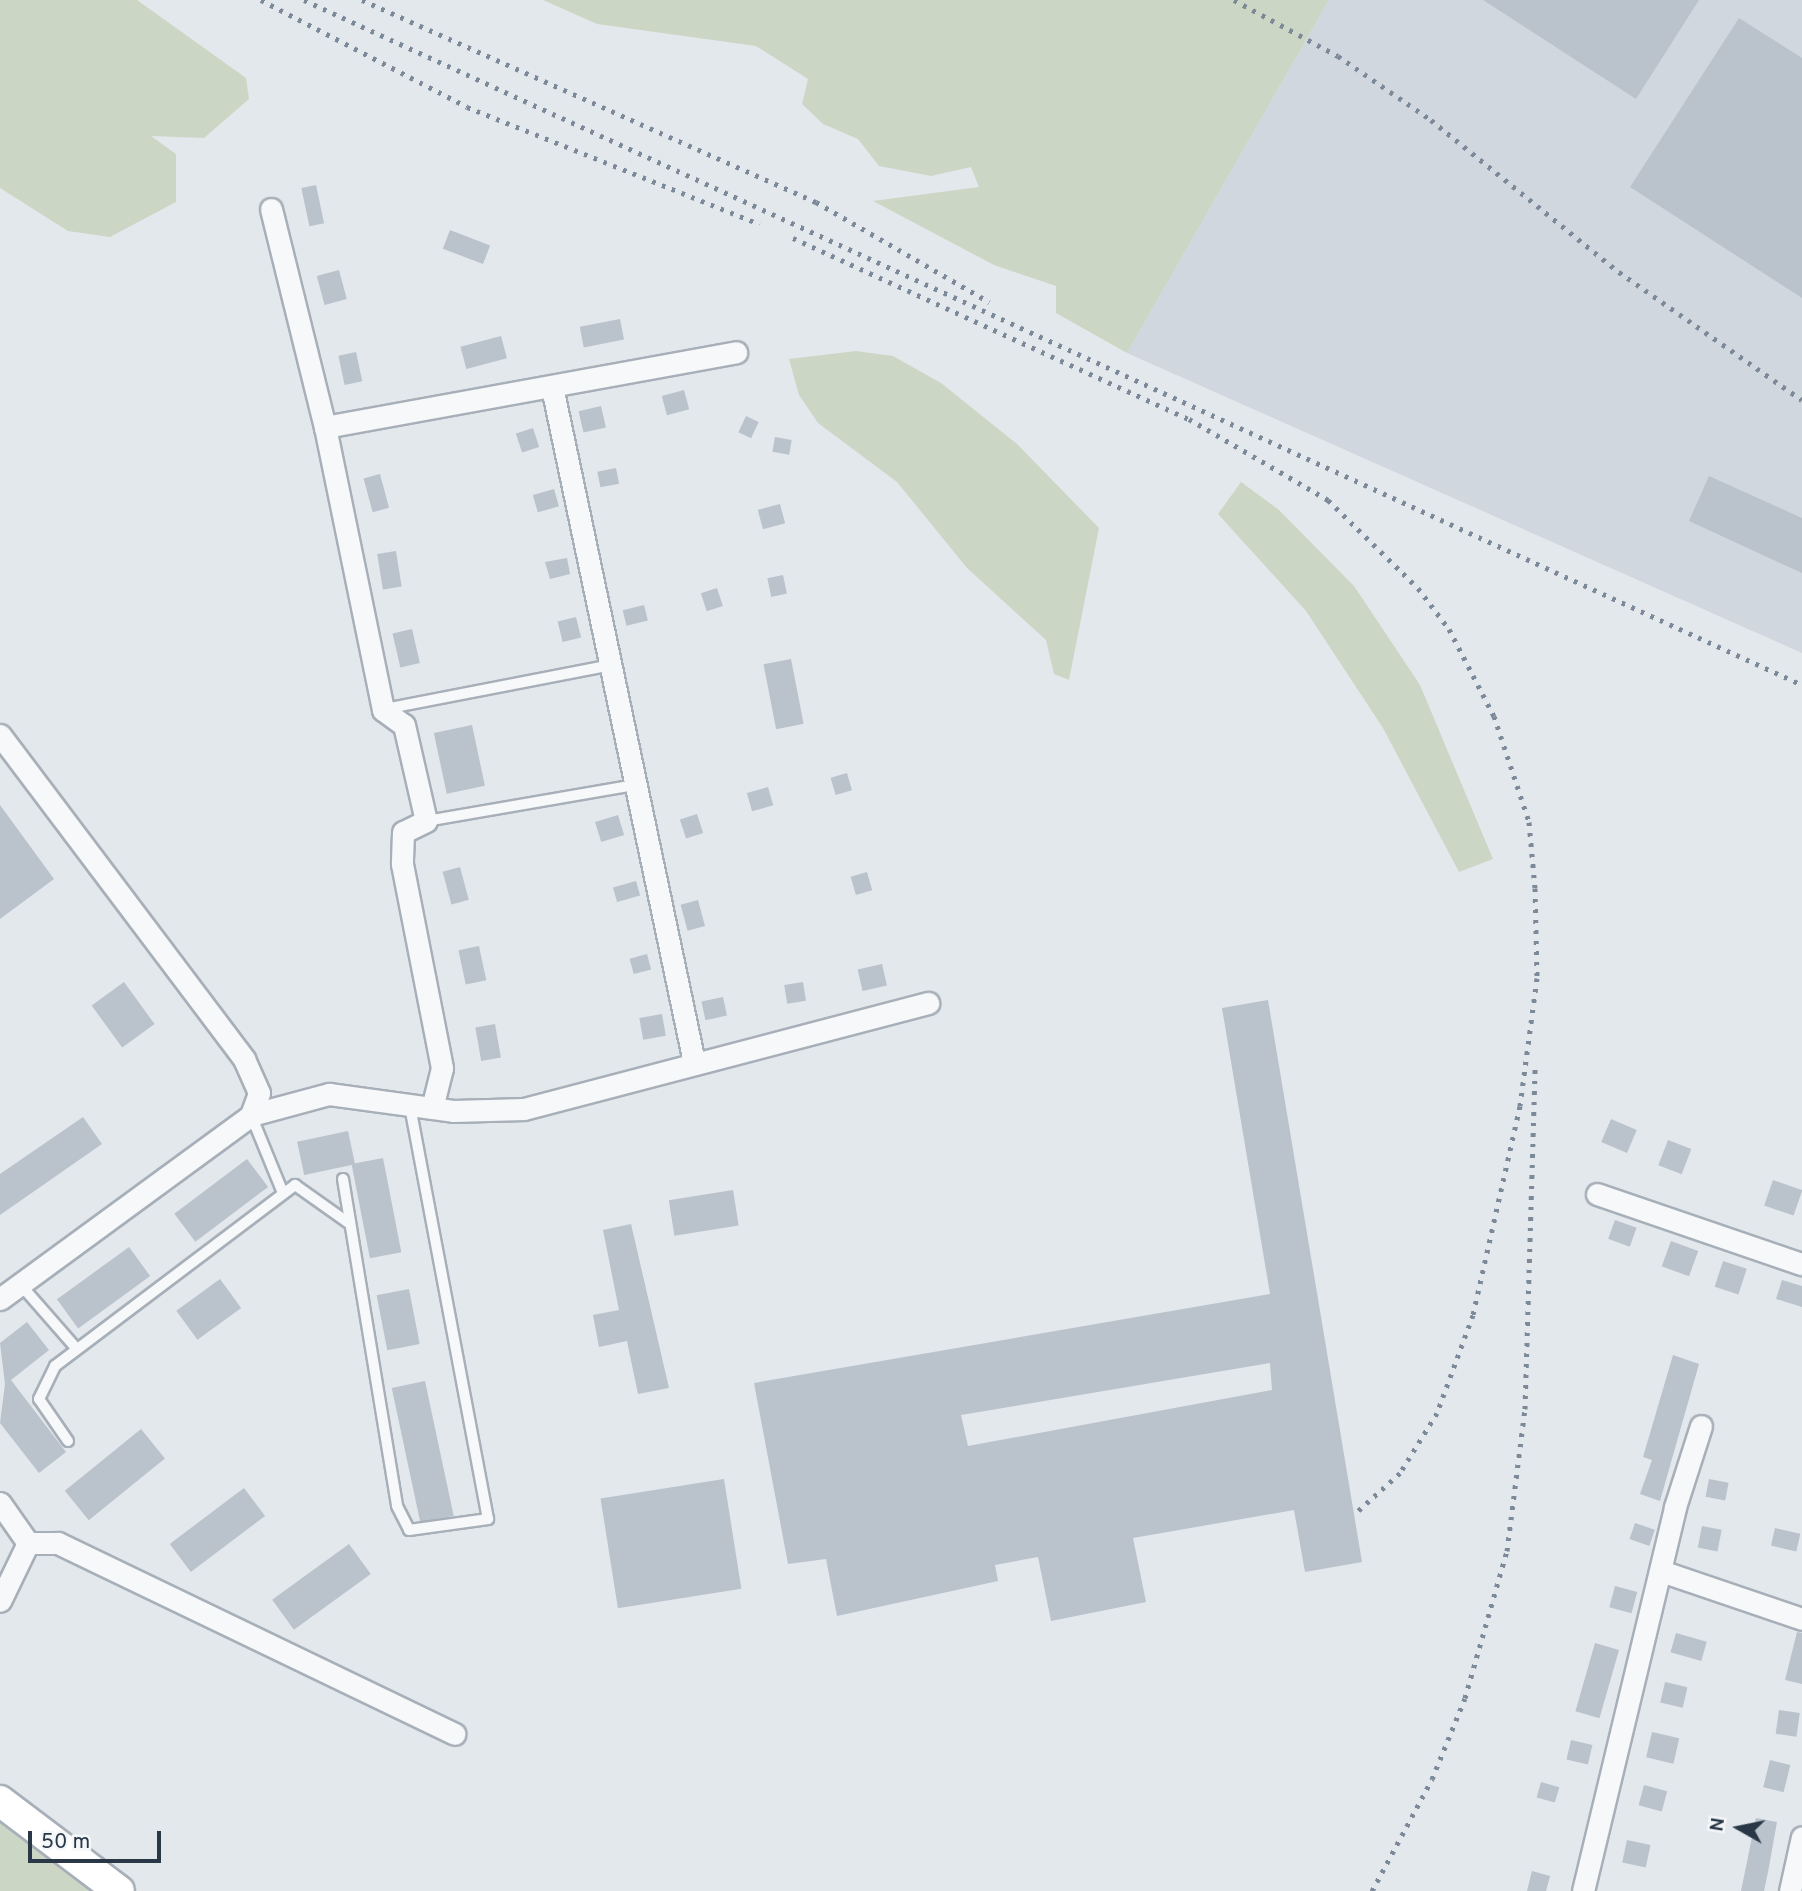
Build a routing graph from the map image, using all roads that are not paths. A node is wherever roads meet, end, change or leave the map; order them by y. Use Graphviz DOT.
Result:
graph roads {
  1 [pos="271,209"];
  2 [pos="736,352"];
  3 [pos="552,387"];
  4 [pos="325,427"];
  5 [pos="612,664"];
  6 [pos="383,710"];
  7 [pos="0,735"];
  8 [pos="635,785"];
  9 [pos="426,821"];
  10 [pos="928,1003"];
  11 [pos="694,1062"];
  12 [pos="410,1105"];
  13 [pos="432,1108"];
  14 [pos="251,1115"];
  15 [pos="342,1179"];
  16 [pos="283,1193"];
  17 [pos="1597,1194"];
  18 [pos="350,1224"];
  19 [pos="1802,1264"];
  20 [pos="20,1284"];
  21 [pos="0,1299"];
  22 [pos="77,1349"];
  23 [pos="1702,1426"];
  24 [pos="68,1441"];
  25 [pos="0,1503"];
  26 [pos="28,1543"];
  27 [pos="1664,1572"];
  28 [pos="0,1601"];
  29 [pos="1802,1619"];
  30 [pos="454,1734"];
  31 [pos="0,1801"];
  32 [pos="1802,1837"];
  33 [pos="119,1891"];
  34 [pos="1583,1891"];
  35 [pos="1790,1891"];
  1 -- 4 [label="street"];
  2 -- 3 [label="street"];
  3 -- 4 [label="street"];
  3 -- 5 [label="street"];
  4 -- 6 [label="street"];
  5 -- 6 [label="lane"];
  5 -- 8 [label="street"];
  6 -- 9 [label="street"];
  7 -- 14 [label="street"];
  8 -- 9 [label="lane"];
  8 -- 11 [label="street"];
  9 -- 13 [label="street"];
  10 -- 11 [label="street"];
  11 -- 13 [label="street"];
  12 -- 13 [label="street"];
  12 -- 14 [label="street"];
  12 -- 18 [label="lane"];
  14 -- 16 [label="lane"];
  14 -- 20 [label="street"];
  15 -- 18 [label="lane"];
  16 -- 18 [label="lane"];
  16 -- 22 [label="lane"];
  17 -- 19 [label="street"];
  20 -- 21 [label="street"];
  20 -- 22 [label="lane"];
  22 -- 24 [label="lane"];
  23 -- 27 [label="street"];
  25 -- 26 [label="street"];
  26 -- 28 [label="street"];
  26 -- 30 [label="street"];
  27 -- 29 [label="street"];
  27 -- 34 [label="street"];
  31 -- 33 [label="street"];
  32 -- 35 [label="street"];
}
